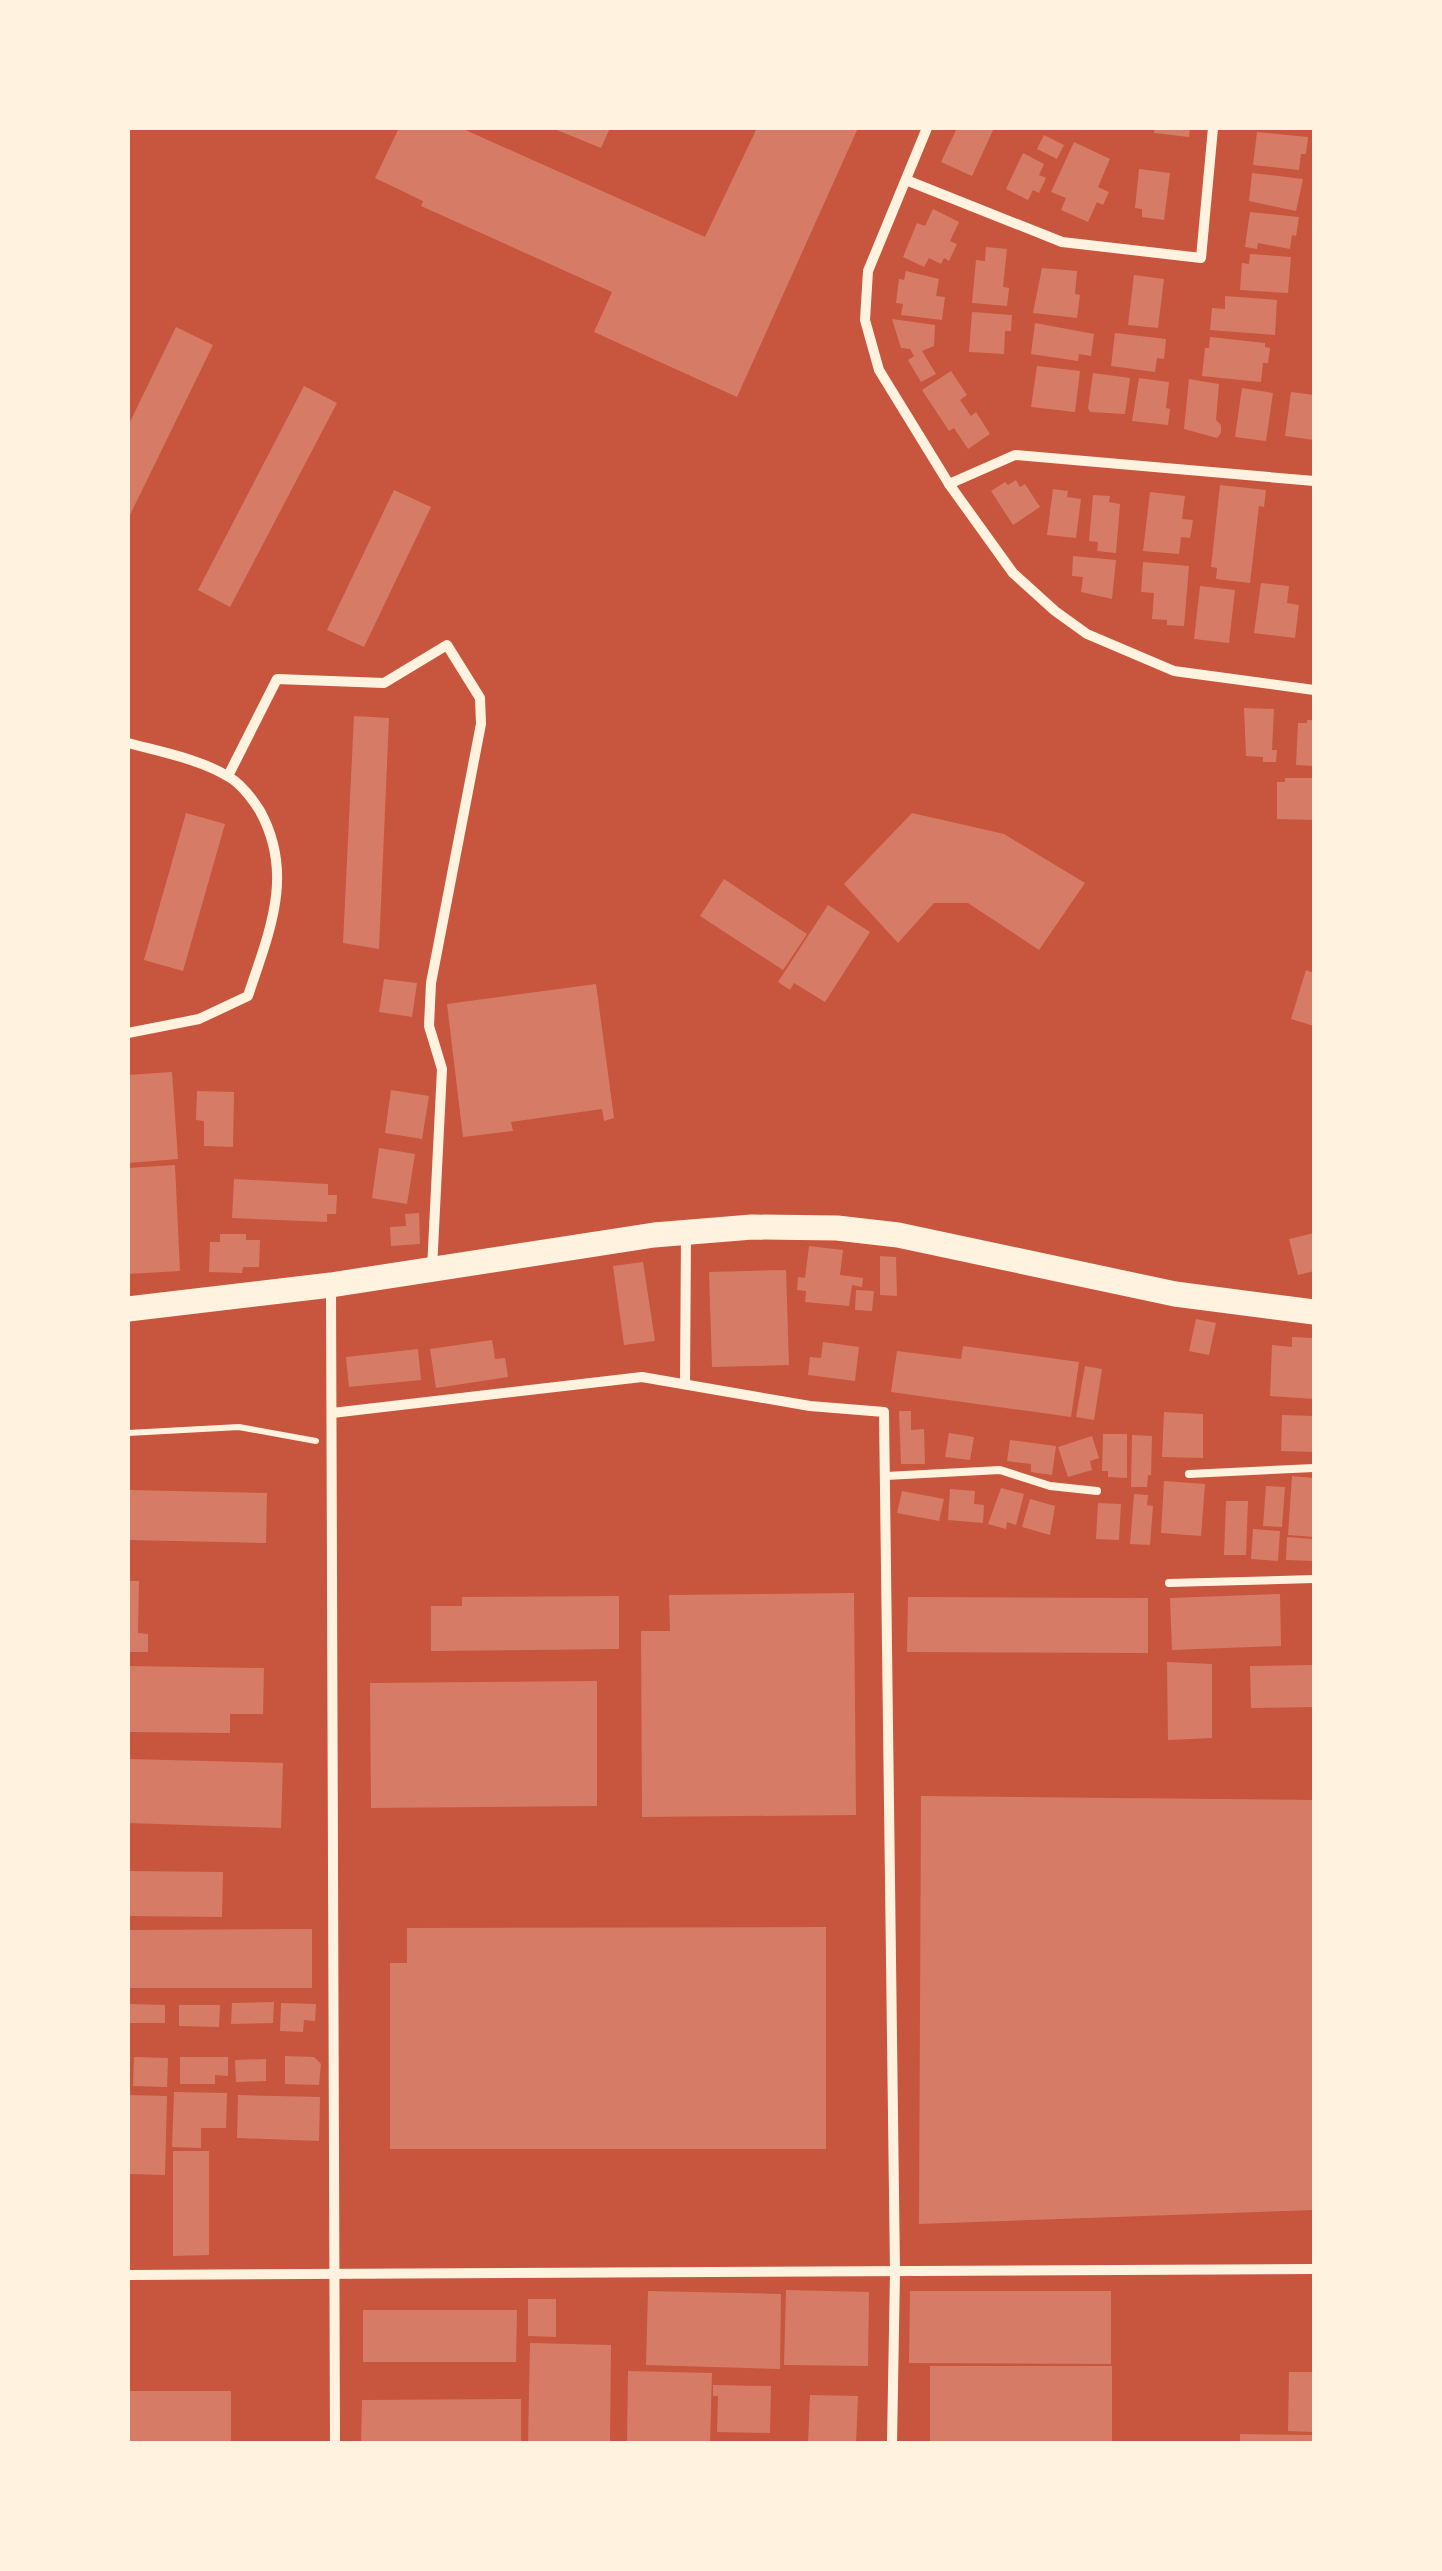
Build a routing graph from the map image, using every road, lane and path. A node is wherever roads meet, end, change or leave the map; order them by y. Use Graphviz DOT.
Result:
graph roads {
  1 [pos="927,128"];
  2 [pos="1213,128"];
  3 [pos="906,180"];
  4 [pos="1314,480"];
  5 [pos="949,484"];
  6 [pos="1314,690"];
  7 [pos="128,744"];
  8 [pos="228,776"];
  9 [pos="128,1033"];
  10 [pos="686,1233"];
  11 [pos="432,1270"];
  12 [pos="330,1285"];
  13 [pos="128,1309"];
  14 [pos="1314,1312"];
  15 [pos="685,1384"];
  16 [pos="332,1413"];
  17 [pos="128,1433"];
  18 [pos="332,1444"];
  19 [pos="1314,1468"];
  20 [pos="1190,1474"];
  21 [pos="886,1476"];
  22 [pos="1097,1492"];
  23 [pos="1314,1579"];
  24 [pos="1170,1582"];
  25 [pos="1314,2269"];
  26 [pos="894,2272"];
  27 [pos="128,2274"];
  28 [pos="336,2276"];
  29 [pos="335,2444"];
  30 [pos="892,2444"];
  1 -- 3 [label="street"];
  2 -- 3 [label="street"];
  3 -- 5 [label="street"];
  4 -- 5 [label="street"];
  5 -- 6 [label="street"];
  7 -- 8 [label="street"];
  8 -- 9 [label="street"];
  8 -- 11 [label="street"];
  10 -- 11 [label="main road"];
  10 -- 14 [label="main road"];
  10 -- 15 [label="street"];
  11 -- 12 [label="main road"];
  12 -- 13 [label="main road"];
  12 -- 16 [label="street"];
  15 -- 16 [label="street"];
  15 -- 21 [label="street"];
  16 -- 18 [label="street"];
  17 -- 18 [label="path"];
  18 -- 28 [label="street"];
  19 -- 20 [label="lane"];
  21 -- 22 [label="lane"];
  21 -- 26 [label="street"];
  23 -- 24 [label="lane"];
  25 -- 26 [label="street"];
  26 -- 28 [label="street"];
  26 -- 30 [label="street"];
  27 -- 28 [label="street"];
  28 -- 29 [label="street"];
}
